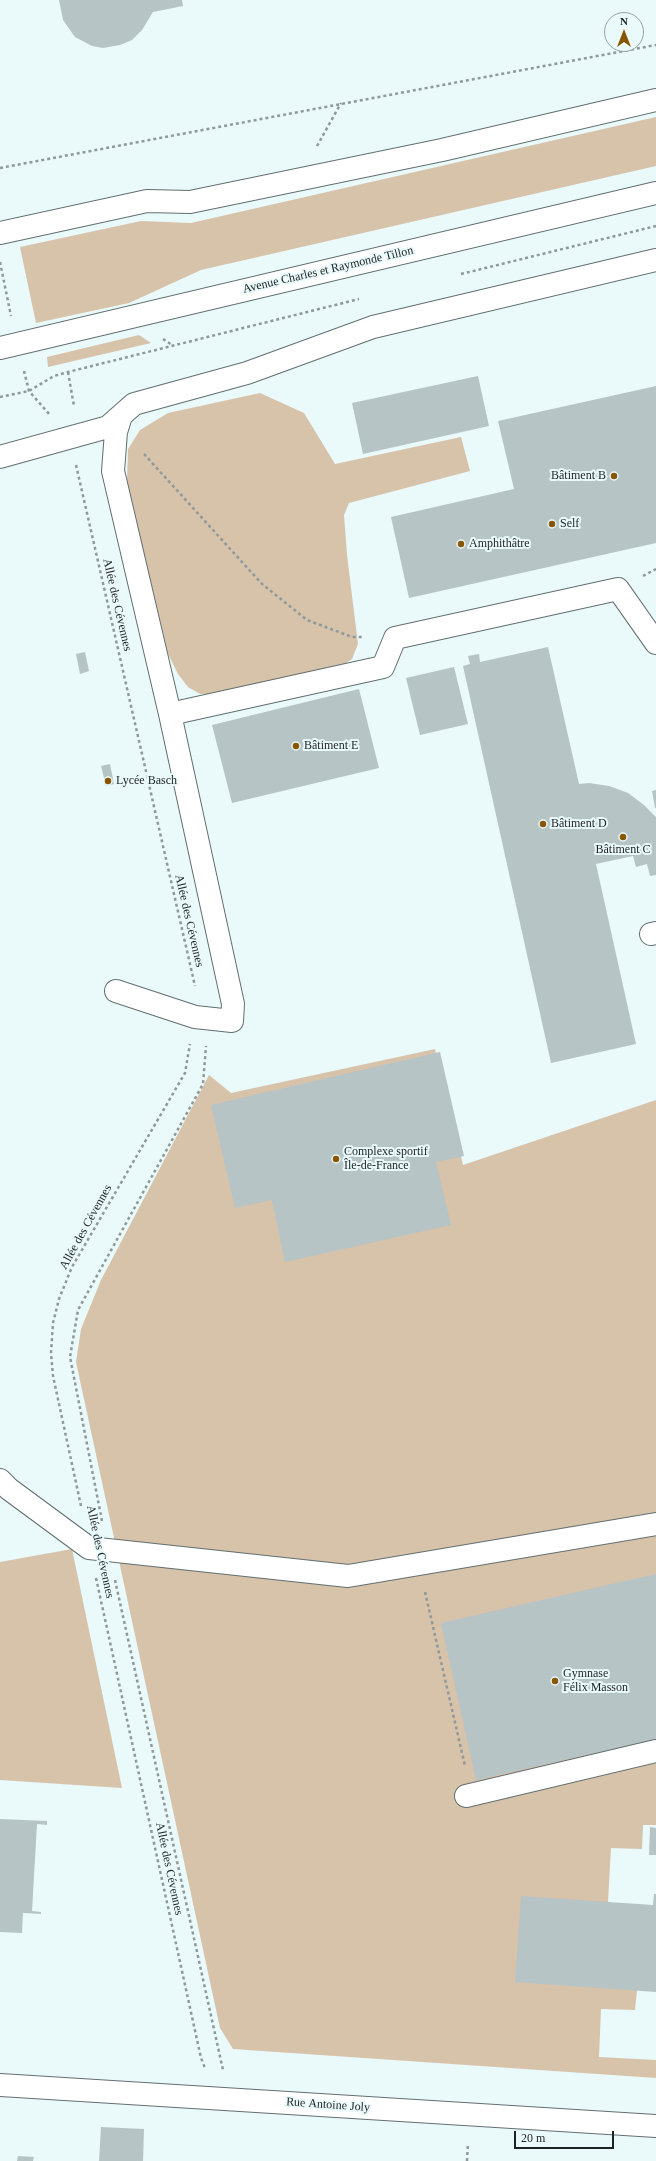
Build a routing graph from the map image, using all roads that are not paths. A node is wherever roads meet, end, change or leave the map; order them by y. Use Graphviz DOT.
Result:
graph roads {
  1 [pos="656,100"];
  2 [pos="656,193"];
  3 [pos="0,233"];
  4 [pos="656,260"];
  5 [pos="0,348"];
  6 [pos="121,416"];
  7 [pos="0,457"];
  8 [pos="656,643"];
  9 [pos="170,714"];
  10 [pos="116,991"];
  11 [pos="0,1480"];
  12 [pos="656,1524"];
  13 [pos="656,1751"];
  14 [pos="469,1795"];
  15 [pos="0,2085"];
  16 [pos="656,2126"];
  1 -- 3 [label="main road"];
  2 -- 5 [label="main road, Avenue Charles et Raymonde Tillon"];
  4 -- 6 [label="main road"];
  6 -- 7 [label="main road"];
  6 -- 9 [label="main road"];
  8 -- 9 [label="main road"];
  9 -- 10 [label="main road"];
  11 -- 12 [label="main road"];
  13 -- 14 [label="main road"];
  15 -- 16 [label="main road, Rue Antoine Joly"];
}
